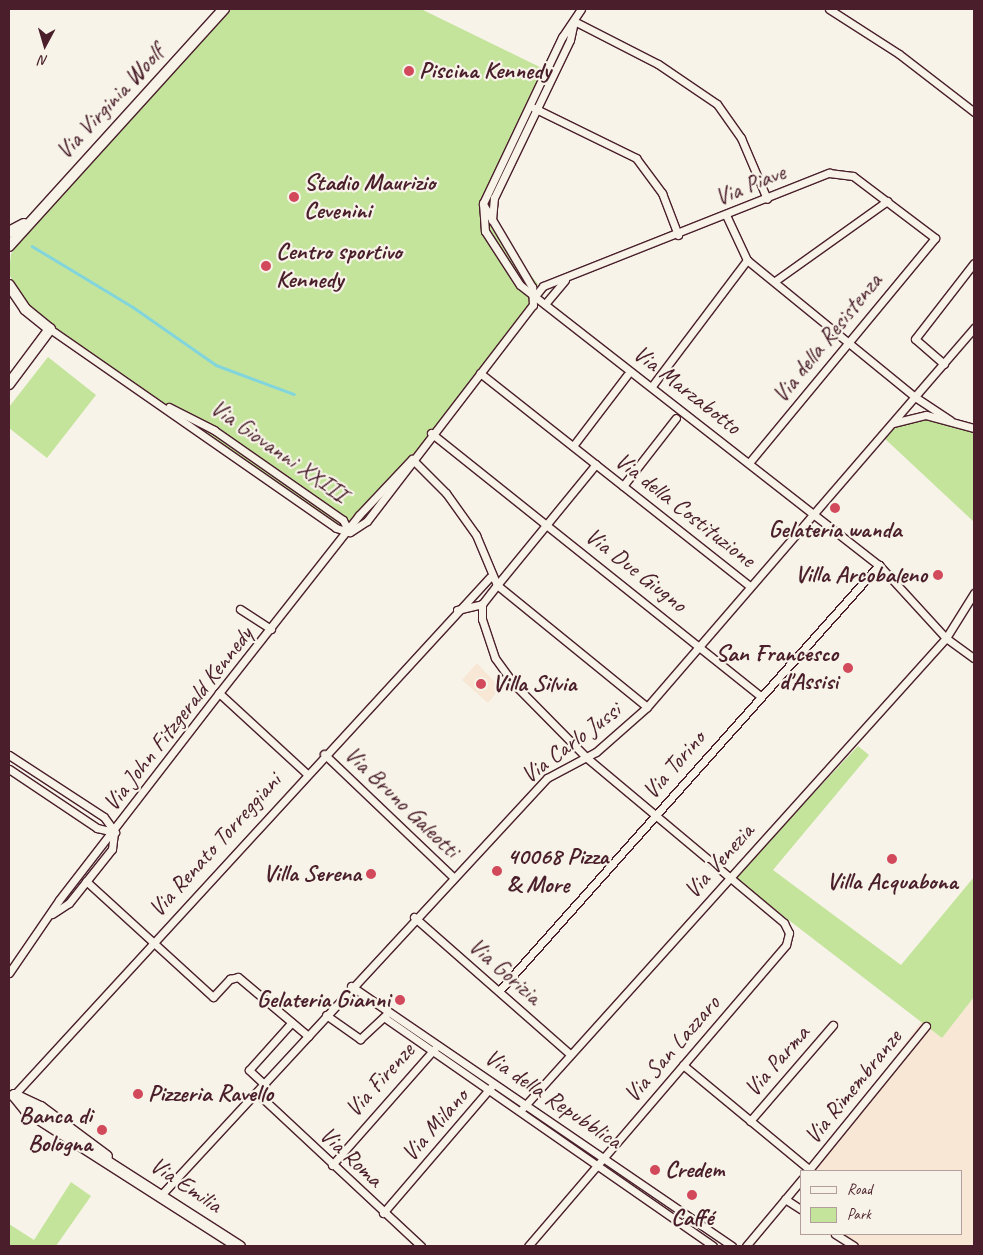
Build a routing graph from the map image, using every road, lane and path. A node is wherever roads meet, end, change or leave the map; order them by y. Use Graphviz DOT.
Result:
graph roads {
  1 [pos="224,9"];
  2 [pos="581,9"];
  3 [pos="828,9"];
  4 [pos="574,21"];
  5 [pos="534,107"];
  6 [pos="974,112"];
  7 [pos="767,199"];
  8 [pos="887,202"];
  9 [pos="483,203"];
  10 [pos="726,215"];
  11 [pos="25,223"];
  12 [pos="493,224"];
  13 [pos="9,232"];
  14 [pos="678,235"];
  15 [pos="935,238"];
  16 [pos="9,246"];
  17 [pos="747,260"];
  18 [pos="974,263"];
  19 [pos="568,278"];
  20 [pos="774,281"];
  21 [pos="9,285"];
  22 [pos="535,296"];
  23 [pos="544,304"];
  24 [pos="974,328"];
  25 [pos="50,329"];
  26 [pos="849,341"];
  27 [pos="944,364"];
  28 [pos="480,374"];
  29 [pos="627,375"];
  30 [pos="9,384"];
  31 [pos="652,386"];
  32 [pos="915,397"];
  33 [pos="166,406"];
  34 [pos="676,418"];
  35 [pos="950,420"];
  36 [pos="890,424"];
  37 [pos="974,428"];
  38 [pos="431,433"];
  39 [pos="573,446"];
  40 [pos="412,459"];
  41 [pos="749,463"];
  42 [pos="596,464"];
  43 [pos="623,486"];
  44 [pos="815,513"];
  45 [pos="547,526"];
  46 [pos="349,532"];
  47 [pos="879,565"];
  48 [pos="490,577"];
  49 [pos="497,585"];
  50 [pos="750,586"];
  51 [pos="974,593"];
  52 [pos="482,604"];
  53 [pos="240,609"];
  54 [pos="454,611"];
  55 [pos="271,629"];
  56 [pos="946,638"];
  57 [pos="701,645"];
  58 [pos="974,658"];
  59 [pos="219,693"];
  60 [pos="760,696"];
  61 [pos="647,707"];
  62 [pos="324,754"];
  63 [pos="9,755"];
  64 [pos="588,758"];
  65 [pos="9,769"];
  66 [pos="306,773"];
  67 [pos="655,816"];
  68 [pos="114,832"];
  69 [pos="453,877"];
  70 [pos="730,877"];
  71 [pos="86,881"];
  72 [pos="51,915"];
  73 [pos="414,917"];
  74 [pos="152,942"];
  75 [pos="18,956"];
  76 [pos="9,959"];
  77 [pos="9,973"];
  78 [pos="351,986"];
  79 [pos="499,991"];
  80 [pos="384,1008"];
  81 [pos="326,1015"];
  82 [pos="385,1018"];
  83 [pos="292,1022"];
  84 [pos="833,1025"];
  85 [pos="926,1026"];
  86 [pos="308,1036"];
  87 [pos="436,1047"];
  88 [pos="570,1054"];
  89 [pos="683,1065"];
  90 [pos="265,1085"];
  91 [pos="492,1086"];
  92 [pos="11,1093"];
  93 [pos="258,1094"];
  94 [pos="523,1107"];
  95 [pos="750,1121"];
  96 [pos="605,1156"];
  97 [pos="332,1165"];
  98 [pos="597,1165"];
  99 [pos="809,1170"];
  100 [pos="800,1181"];
  101 [pos="162,1194"];
  102 [pos="785,1199"];
  103 [pos="800,1209"];
  104 [pos="383,1213"];
  105 [pos="838,1235"];
  106 [pos="239,1246"];
  107 [pos="421,1246"];
  108 [pos="528,1246"];
  109 [pos="713,1246"];
  110 [pos="732,1246"];
  111 [pos="746,1246"];
  112 [pos="854,1246"];
  1 -- 11 [label="street, Via Virginia Woolf"];
  2 -- 4 [label="street"];
  3 -- 6 [label="street"];
  4 -- 5 [label="street"];
  4 -- 7 [label="street"];
  5 -- 9 [label="street"];
  5 -- 12 [label="street"];
  5 -- 14 [label="street"];
  7 -- 8 [label="street, Via Piave"];
  7 -- 10 [label="street, Via Piave"];
  8 -- 15 [label="street, Via Piave"];
  8 -- 20 [label="street"];
  9 -- 12 [label="street"];
  9 -- 22 [label="street"];
  10 -- 14 [label="street, Via Piave"];
  10 -- 17 [label="street"];
  11 -- 13 [label="street, Via Virginia Woolf"];
  11 -- 16 [label="street, Via Virginia Woolf"];
  12 -- 22 [label="street"];
  14 -- 19 [label="street, Via Piave"];
  15 -- 26 [label="street, Via della Resistenza"];
  17 -- 20 [label="street"];
  17 -- 31 [label="street"];
  18 -- 27 [label="street"];
  19 -- 22 [label="street, Via Piave"];
  19 -- 23 [label="street, Via Piave"];
  20 -- 26 [label="street"];
  21 -- 25 [label="street, Via Giovanni XXIII"];
  22 -- 23 [label="street, Via Marzabotto"];
  22 -- 28 [label="street, Via John Fitzgerald Kennedy"];
  23 -- 31 [label="street, Via Marzabotto"];
  24 -- 27 [label="street, Via Carlo Jussi"];
  25 -- 30 [label="street"];
  25 -- 33 [label="street, Via Giovanni XXIII"];
  26 -- 32 [label="street"];
  26 -- 41 [label="street, Via della Resistenza"];
  27 -- 32 [label="street, Via Carlo Jussi"];
  28 -- 38 [label="street, Via John Fitzgerald Kennedy"];
  28 -- 39 [label="street, Via della Costituzione"];
  29 -- 39 [label="street"];
  31 -- 41 [label="street, Via Marzabotto"];
  32 -- 35 [label="street"];
  32 -- 36 [label="street, Via Carlo Jussi"];
  33 -- 46 [label="street, Via Giovanni XXIII"];
  33 -- 46 [label="street, Via Giovanni XXIII"];
  34 -- 43 [label="street"];
  35 -- 36 [label="street"];
  35 -- 37 [label="street"];
  36 -- 44 [label="street, Via Carlo Jussi"];
  38 -- 40 [label="street, Via John Fitzgerald Kennedy"];
  38 -- 45 [label="street, Via Due Giugno"];
  39 -- 42 [label="street, Via della Costituzione"];
  40 -- 46 [label="street, Via John Fitzgerald Kennedy"];
  40 -- 48 [label="street"];
  41 -- 44 [label="street, Via Marzabotto"];
  42 -- 43 [label="street, Via della Costituzione"];
  42 -- 45 [label="street"];
  43 -- 50 [label="street, Via della Costituzione"];
  44 -- 47 [label="street, Via Marzabotto"];
  44 -- 50 [label="street, Via Carlo Jussi"];
  45 -- 49 [label="street"];
  45 -- 57 [label="street, Via Due Giugno"];
  46 -- 55 [label="street, Via John Fitzgerald Kennedy"];
  47 -- 56 [label="street, Via Marzabotto"];
  47 -- 60 [label="street, Via Torino"];
  48 -- 49 [label="street"];
  48 -- 54 [label="street, Via Renato Torreggiani"];
  49 -- 52 [label="street"];
  49 -- 61 [label="street"];
  50 -- 57 [label="street, Via Carlo Jussi"];
  51 -- 56 [label="street, Via Venezia"];
  52 -- 54 [label="street"];
  52 -- 64 [label="street"];
  53 -- 55 [label="street, Via John Fitzgerald Kennedy"];
  54 -- 62 [label="street, Via Renato Torreggiani"];
  55 -- 59 [label="street, Via John Fitzgerald Kennedy"];
  56 -- 58 [label="street"];
  56 -- 70 [label="street, Via Venezia"];
  57 -- 60 [label="street, Via Due Giugno"];
  57 -- 61 [label="street, Via Carlo Jussi"];
  59 -- 66 [label="street, Via Renato Torreggiani"];
  59 -- 68 [label="street, Via John Fitzgerald Kennedy"];
  60 -- 67 [label="street, Via Torino"];
  61 -- 64 [label="street, Via Carlo Jussi"];
  62 -- 66 [label="street, Via Renato Torreggiani"];
  62 -- 69 [label="street, Via Bruno Galeotti"];
  63 -- 68 [label="street"];
  64 -- 67 [label="street"];
  64 -- 69 [label="street, Via Carlo Jussi"];
  65 -- 68 [label="street"];
  66 -- 74 [label="street, Via Renato Torreggiani"];
  67 -- 70 [label="street"];
  67 -- 79 [label="street, Via Torino"];
  68 -- 71 [label="street, Via John Fitzgerald Kennedy"];
  68 -- 72 [label="street, Via John Fitzgerald Kennedy"];
  69 -- 73 [label="street, Via Carlo Jussi"];
  70 -- 88 [label="street, Via Venezia"];
  70 -- 89 [label="street, Via San Lazzaro"];
  71 -- 72 [label="street, Via John Fitzgerald Kennedy"];
  71 -- 74 [label="street, Via Renato Torreggiani"];
  72 -- 75 [label="street, Via John Fitzgerald Kennedy"];
  73 -- 78 [label="street, Via Carlo Jussi"];
  73 -- 79 [label="street, Via Gorizia"];
  74 -- 83 [label="street, Via Renato Torreggiani"];
  74 -- 92 [label="street, Via Renato Torreggiani"];
  75 -- 76 [label="street"];
  75 -- 77 [label="street, Via John Fitzgerald Kennedy"];
  78 -- 80 [label="street, Via della Repubblica"];
  78 -- 81 [label="street, Via Carlo Jussi"];
  79 -- 88 [label="street, Via Gorizia"];
  80 -- 82 [label="street"];
  80 -- 87 [label="street, Via della Repubblica"];
  81 -- 82 [label="street"];
  81 -- 86 [label="street, Via Carlo Jussi"];
  82 -- 87 [label="street, Via della Repubblica"];
  83 -- 86 [label="street, Via Renato Torreggiani"];
  83 -- 90 [label="street"];
  84 -- 95 [label="street, Via Parma"];
  85 -- 99 [label="street, Via Rimembranze"];
  86 -- 90 [label="street, Via Carlo Jussi"];
  87 -- 91 [label="street, Via della Repubblica"];
  87 -- 97 [label="street, Via Firenze"];
  88 -- 94 [label="street, Via Venezia"];
  89 -- 95 [label="street, Via Parma"];
  89 -- 96 [label="street, Via San Lazzaro"];
  90 -- 93 [label="street, Via Carlo Jussi"];
  91 -- 94 [label="street, Via della Repubblica"];
  91 -- 104 [label="street, Via Milano"];
  92 -- 101 [label="main road, Via Emilia"];
  93 -- 97 [label="street, Via Roma"];
  93 -- 101 [label="street, Via Carlo Jussi"];
  94 -- 96 [label="street, Via della Repubblica"];
  94 -- 98 [label="street, Via della Repubblica"];
  95 -- 99 [label="street, Via Parma"];
  96 -- 98 [label="street, Via San Lazzaro"];
  96 -- 110 [label="street, Via della Repubblica"];
  97 -- 104 [label="street, Via Roma"];
  98 -- 108 [label="street, Via San Lazzaro"];
  98 -- 109 [label="street, Via della Repubblica"];
  100 -- 102 [label="street, Via Rimembranze"];
  101 -- 106 [label="main road, Via Emilia"];
  102 -- 103 [label="street"];
  102 -- 111 [label="street, Via Rimembranze"];
  104 -- 107 [label="street, Via Roma"];
  105 -- 112 [label="street"];
}
